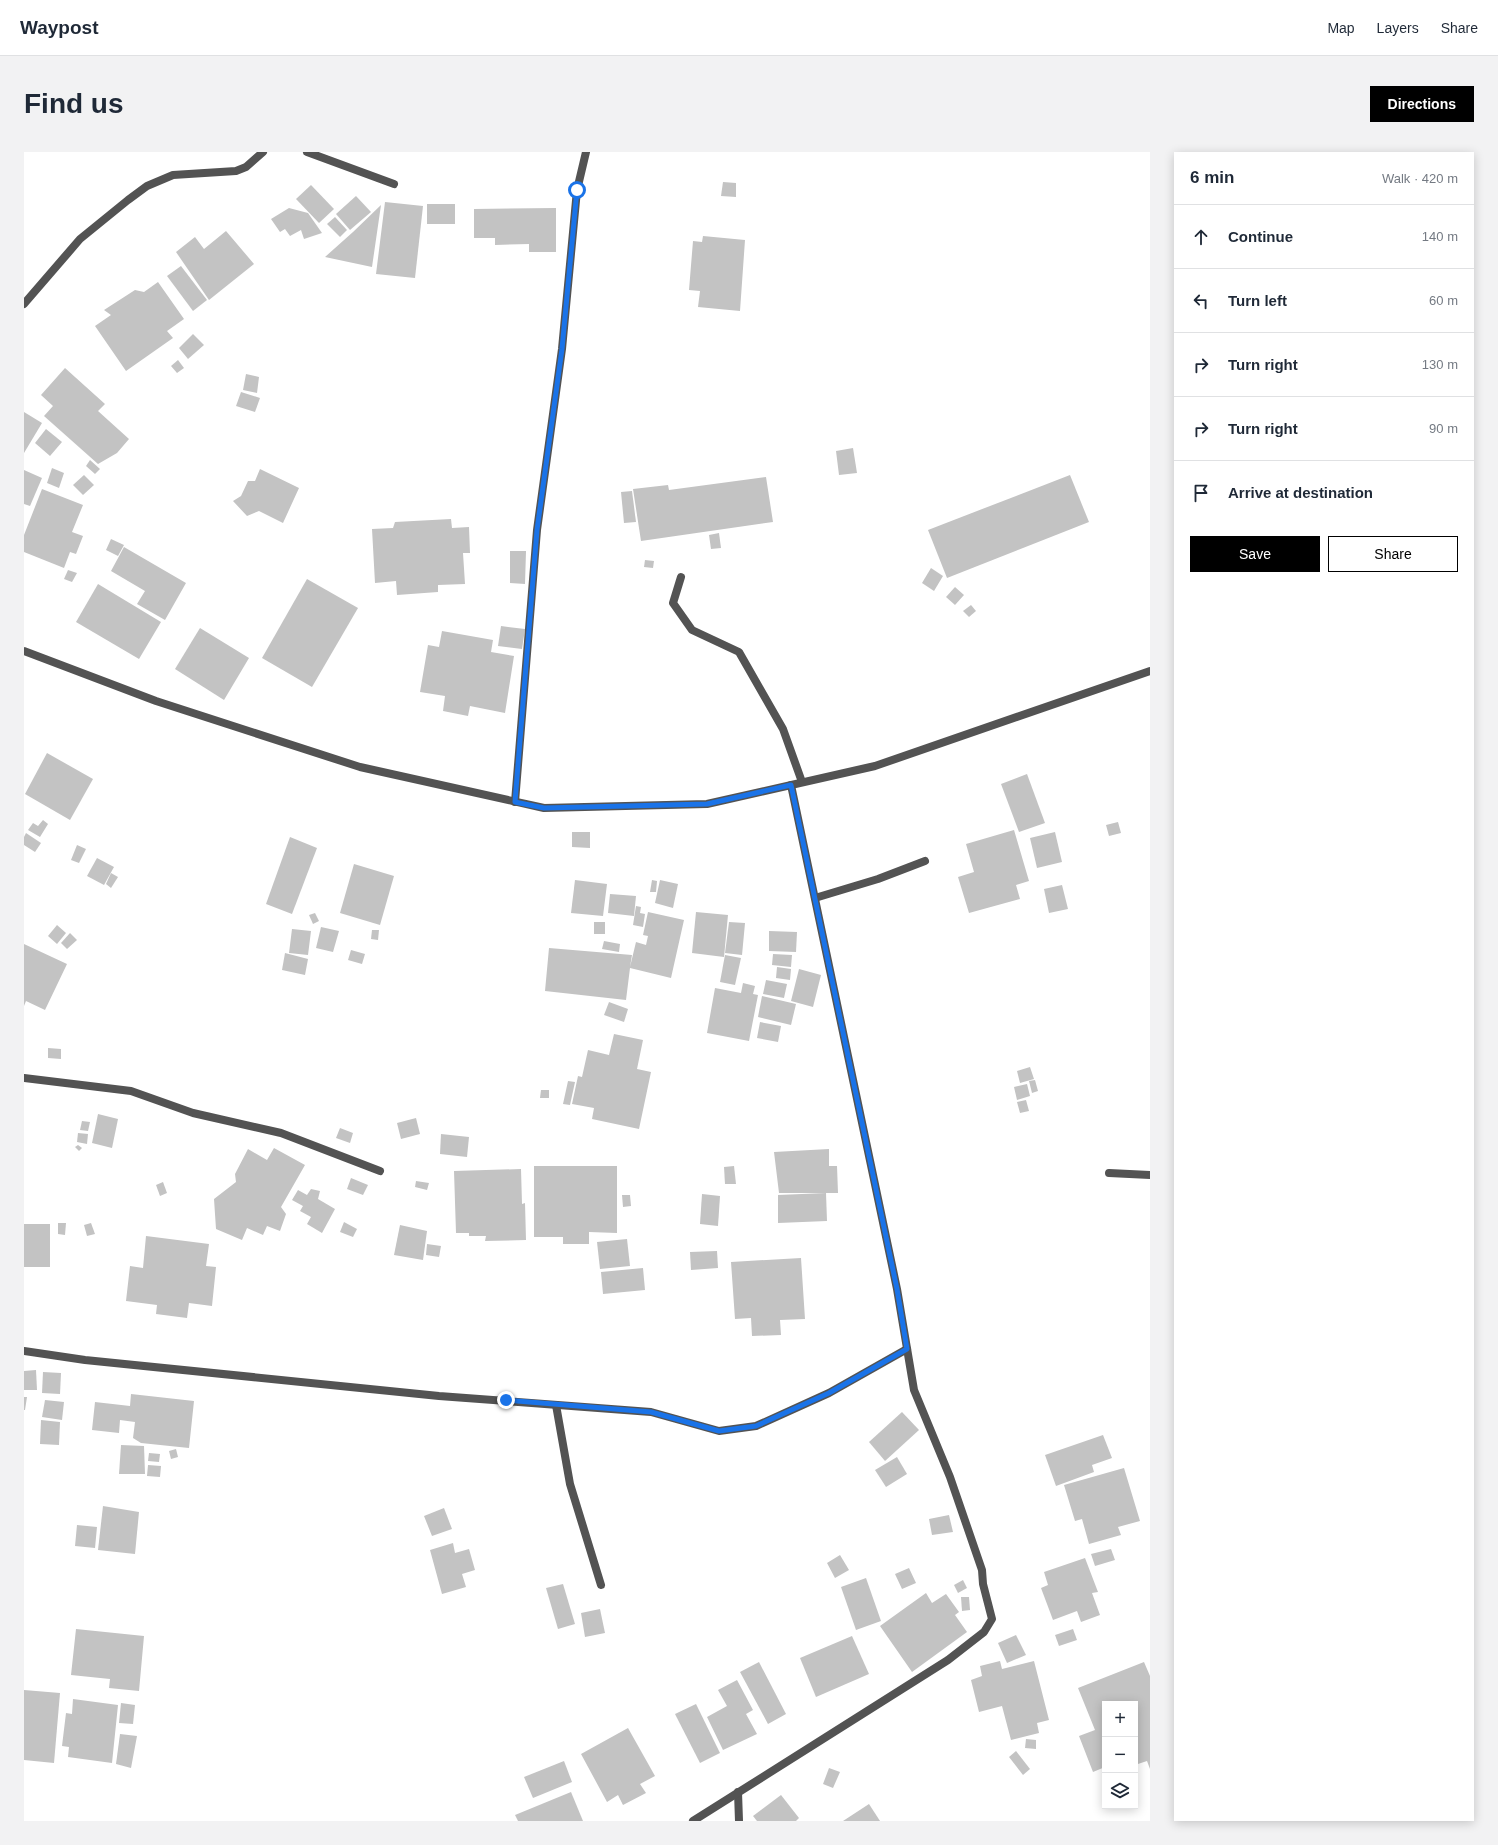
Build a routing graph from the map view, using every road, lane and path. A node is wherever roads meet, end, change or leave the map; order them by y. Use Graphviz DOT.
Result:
graph roads {
  1 [pos="262,152"];
  2 [pos="307,152"];
  3 [pos="586,152"];
  4 [pos="394,184"];
  5 [pos="24,304"];
  6 [pos="681,577"];
  7 [pos="24,651"];
  8 [pos="1150,671"];
  9 [pos="802,782"];
  10 [pos="791,785"];
  11 [pos="515,802"];
  12 [pos="925,861"];
  13 [pos="815,898"];
  14 [pos="24,1078"];
  15 [pos="380,1171"];
  16 [pos="1109,1173"];
  17 [pos="1150,1175"];
  18 [pos="907,1349"];
  19 [pos="24,1351"];
  20 [pos="556,1405"];
  21 [pos="601,1585"];
  22 [pos="738,1792"];
  23 [pos="693,1821"];
  24 [pos="739,1821"];
  1 -- 5 [label="street"];
  2 -- 4 [label="street"];
  3 -- 11 [label="street"];
  6 -- 9 [label="street"];
  7 -- 11 [label="street"];
  8 -- 9 [label="street"];
  9 -- 10 [label="street"];
  10 -- 11 [label="street"];
  10 -- 13 [label="street"];
  12 -- 13 [label="street"];
  13 -- 18 [label="street"];
  14 -- 15 [label="street"];
  16 -- 17 [label="street"];
  18 -- 20 [label="street"];
  18 -- 22 [label="street"];
  19 -- 20 [label="street"];
  20 -- 21 [label="street"];
  22 -- 23 [label="street"];
  22 -- 24 [label="street"];
}
